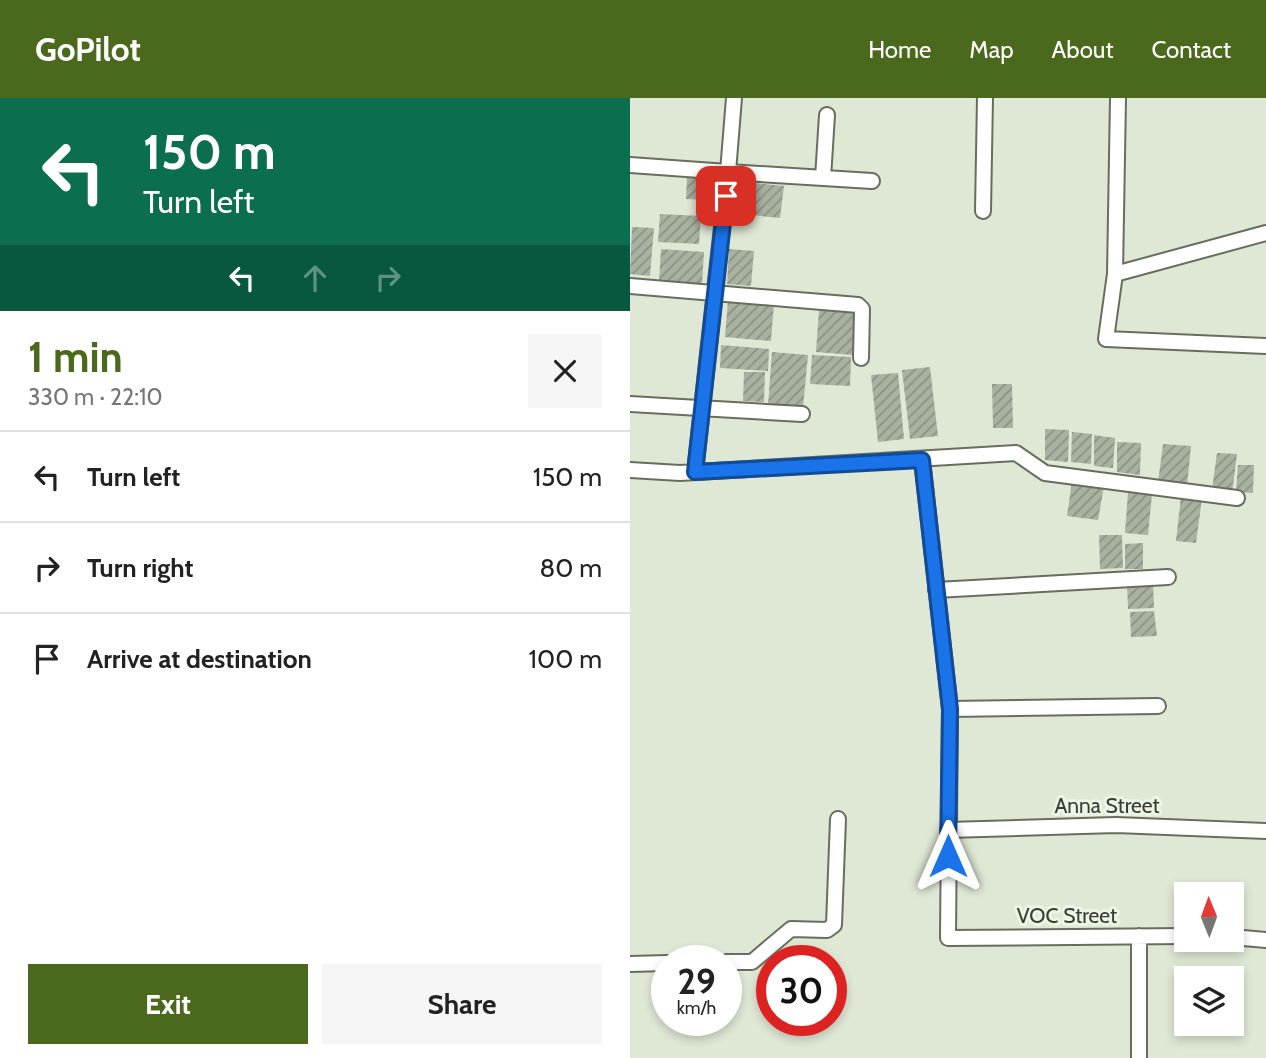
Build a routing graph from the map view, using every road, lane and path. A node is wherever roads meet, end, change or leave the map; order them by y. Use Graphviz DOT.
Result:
graph roads {
  1 [pos="734,98"];
  2 [pos="985,98"];
  3 [pos="1118,98"];
  4 [pos="827,115"];
  5 [pos="630,165"];
  6 [pos="728,172"];
  7 [pos="823,178"];
  8 [pos="872,181"];
  9 [pos="983,211"];
  10 [pos="1266,233"];
  11 [pos="1115,274"];
  12 [pos="630,286"];
  13 [pos="717,291"];
  14 [pos="1266,346"];
  15 [pos="861,358"];
  16 [pos="630,404"];
  17 [pos="704,408"];
  18 [pos="803,414"];
  19 [pos="922,460"];
  20 [pos="630,470"];
  21 [pos="695,472"];
  22 [pos="1237,498"];
  23 [pos="1168,577"];
  24 [pos="936,590"];
  25 [pos="1158,706"];
  26 [pos="950,709"];
  27 [pos="838,819"];
  28 [pos="948,830"];
  29 [pos="1266,831"];
  30 [pos="1139,936"];
  31 [pos="1174,936"];
  32 [pos="1244,938"];
  33 [pos="1266,940"];
  34 [pos="742,962"];
  35 [pos="651,963"];
  36 [pos="630,964"];
  37 [pos="1139,1058"];
  1 -- 6 [label="street"];
  2 -- 9 [label="street"];
  3 -- 11 [label="street"];
  4 -- 7 [label="street"];
  5 -- 6 [label="street"];
  6 -- 7 [label="street"];
  6 -- 13 [label="street"];
  7 -- 8 [label="street"];
  10 -- 11 [label="street"];
  11 -- 14 [label="street"];
  12 -- 13 [label="street"];
  13 -- 15 [label="street"];
  13 -- 17 [label="street"];
  16 -- 17 [label="street"];
  17 -- 18 [label="street"];
  17 -- 21 [label="street"];
  19 -- 21 [label="street"];
  19 -- 22 [label="street"];
  19 -- 24 [label="street"];
  20 -- 21 [label="street"];
  23 -- 24 [label="street"];
  24 -- 26 [label="street"];
  25 -- 26 [label="street"];
  26 -- 28 [label="street"];
  27 -- 34 [label="street"];
  28 -- 29 [label="street, Anna Street"];
  28 -- 30 [label="street, VOC Street"];
  30 -- 31 [label="street, VOC Street"];
  30 -- 37 [label="street"];
  32 -- 33 [label="street"];
  35 -- 36 [label="street"];
}
